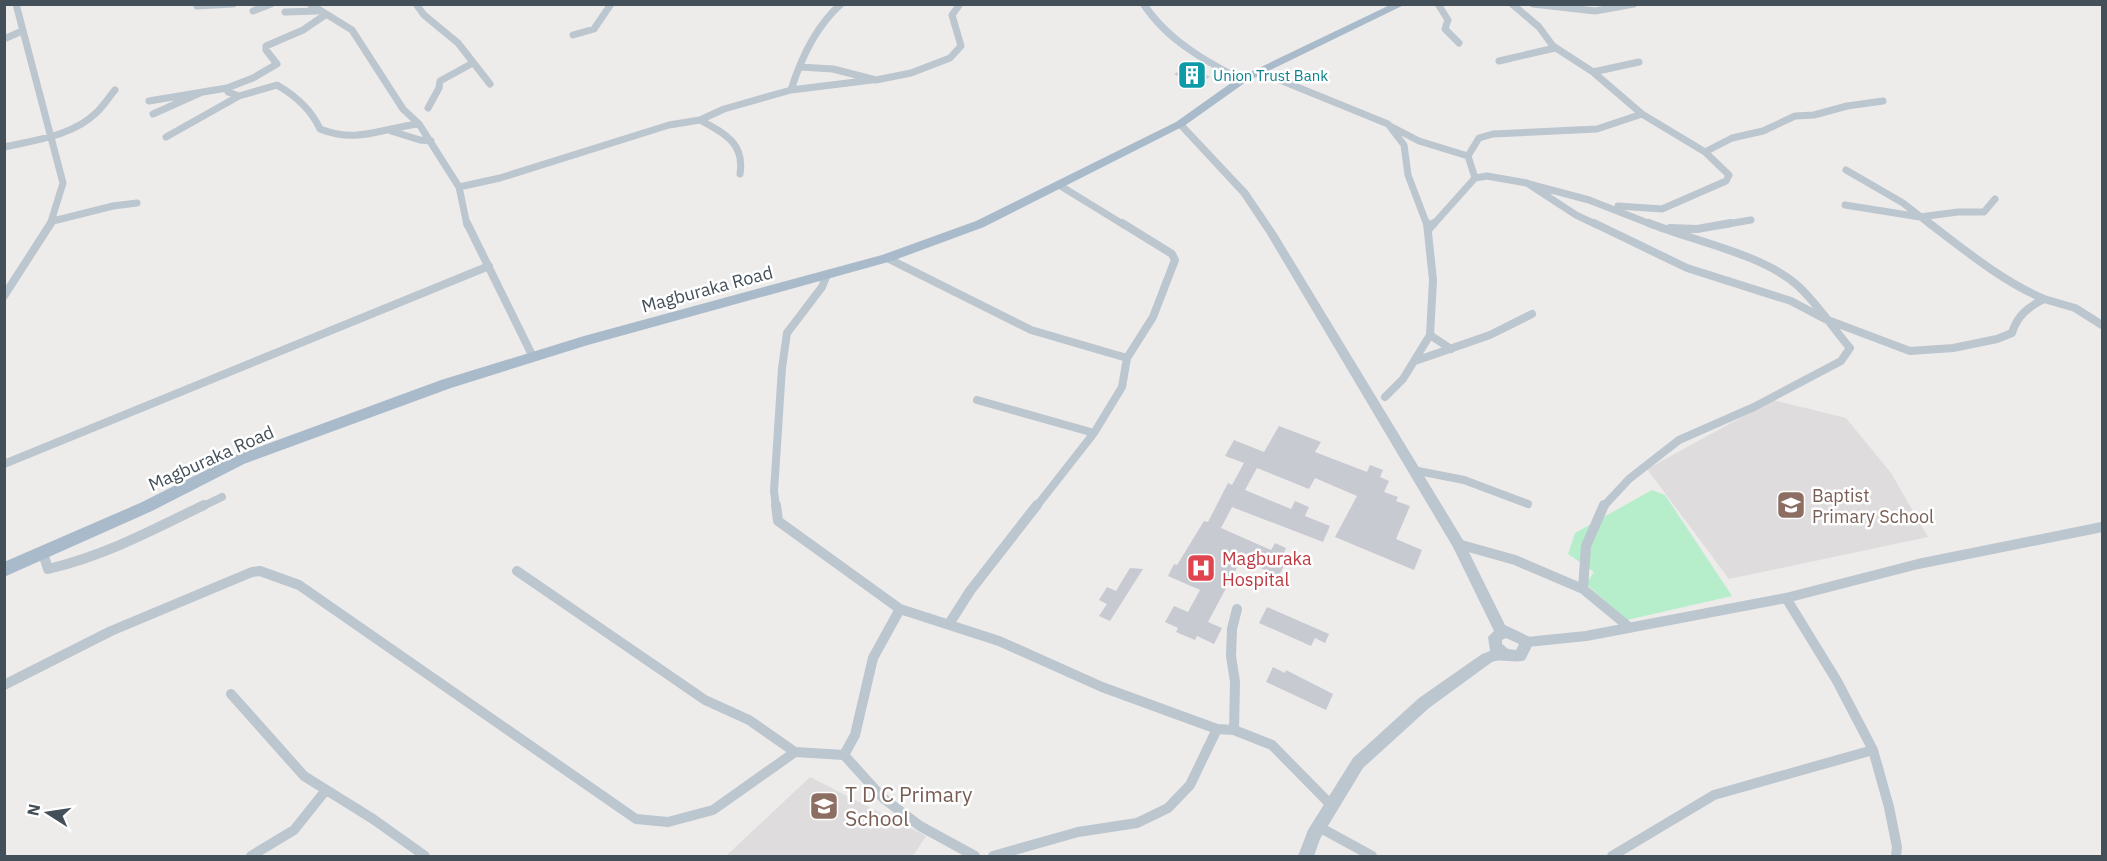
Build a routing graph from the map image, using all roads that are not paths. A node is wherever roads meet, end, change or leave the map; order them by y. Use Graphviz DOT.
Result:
graph roads {
  1 [pos="16,4"];
  2 [pos="233,4"];
  3 [pos="270,4"];
  4 [pos="310,4"];
  5 [pos="416,4"];
  6 [pos="611,4"];
  7 [pos="841,4"];
  8 [pos="960,4"];
  9 [pos="1143,4"];
  10 [pos="1401,4"];
  11 [pos="1438,4"];
  12 [pos="1512,4"];
  13 [pos="1533,4"];
  14 [pos="1634,4"];
  15 [pos="197,6"];
  16 [pos="253,11"];
  17 [pos="317,11"];
  18 [pos="285,12"];
  19 [pos="325,15"];
  20 [pos="22,31"];
  21 [pos="573,36"];
  22 [pos="4,39"];
  23 [pos="1459,43"];
  24 [pos="1555,48"];
  25 [pos="1499,61"];
  26 [pos="1639,62"];
  27 [pos="471,64"];
  28 [pos="800,66"];
  29 [pos="1260,72"];
  30 [pos="1593,72"];
  31 [pos="876,80"];
  32 [pos="1242,80"];
  33 [pos="245,83"];
  34 [pos="490,84"];
  35 [pos="227,88"];
  36 [pos="115,90"];
  37 [pos="791,90"];
  38 [pos="202,92"];
  39 [pos="239,96"];
  40 [pos="149,101"];
  41 [pos="1883,101"];
  42 [pos="428,108"];
  43 [pos="153,114"];
  44 [pos="1642,114"];
  45 [pos="700,120"];
  46 [pos="419,124"];
  47 [pos="1180,124"];
  48 [pos="1388,124"];
  49 [pos="388,131"];
  50 [pos="164,134"];
  51 [pos="52,137"];
  52 [pos="431,141"];
  53 [pos="4,147"];
  54 [pos="1705,152"];
  55 [pos="1468,156"];
  56 [pos="1846,170"];
  57 [pos="740,174"];
  58 [pos="1475,178"];
  59 [pos="1527,183"];
  60 [pos="1059,185"];
  61 [pos="459,187"];
  62 [pos="1995,199"];
  63 [pos="137,203"];
  64 [pos="1845,205"];
  65 [pos="1607,206"];
  66 [pos="1920,217"];
  67 [pos="1751,220"];
  68 [pos="53,221"];
  69 [pos="1650,222"];
  70 [pos="1429,229"];
  71 [pos="887,258"];
  72 [pos="489,266"];
  73 [pos="826,277"];
  74 [pos="4,296"];
  75 [pos="2044,299"];
  76 [pos="1532,314"];
  77 [pos="1825,319"];
  78 [pos="2103,325"];
  79 [pos="1430,335"];
  80 [pos="1450,349"];
  81 [pos="533,357"];
  82 [pos="1127,358"];
  83 [pos="1415,361"];
  84 [pos="1385,397"];
  85 [pos="977,400"];
  86 [pos="1094,433"];
  87 [pos="4,464"];
  88 [pos="1413,470"];
  89 [pos="222,497"];
  90 [pos="1528,504"];
  91 [pos="2103,527"];
  92 [pos="1458,544"];
  93 [pos="43,553"];
  94 [pos="4,570"];
  95 [pos="517,572"];
  96 [pos="1583,590"];
  97 [pos="1786,598"];
  98 [pos="900,609"];
  99 [pos="1237,609"];
  100 [pos="949,624"];
  101 [pos="1629,627"];
  102 [pos="1501,632"];
  103 [pos="1527,642"];
  104 [pos="1501,653"];
  105 [pos="4,685"];
  106 [pos="231,694"];
  107 [pos="1217,729"];
  108 [pos="1234,730"];
  109 [pos="1873,750"];
  110 [pos="795,752"];
  111 [pos="844,755"];
  112 [pos="326,790"];
  113 [pos="1332,805"];
  114 [pos="1319,827"];
  115 [pos="250,856"];
  116 [pos="425,856"];
  117 [pos="975,856"];
  118 [pos="993,856"];
  119 [pos="1306,856"];
  120 [pos="1372,856"];
  121 [pos="1612,856"];
  122 [pos="1896,856"];
  1 -- 20 [label="street"];
  2 -- 15 [label="street"];
  3 -- 16 [label="street"];
  4 -- 17 [label="street"];
  5 -- 27 [label="street"];
  6 -- 21 [label="street"];
  7 -- 28 [label="street"];
  8 -- 31 [label="street"];
  9 -- 32 [label="main road"];
  10 -- 29 [label="main road, Magburaka Road"];
  11 -- 23 [label="street"];
  12 -- 24 [label="street"];
  13 -- 14 [label="street"];
  17 -- 18 [label="street"];
  17 -- 19 [label="street"];
  19 -- 33 [label="street"];
  19 -- 46 [label="street"];
  20 -- 22 [label="street"];
  20 -- 51 [label="street"];
  24 -- 25 [label="street"];
  24 -- 30 [label="street"];
  26 -- 30 [label="street"];
  27 -- 34 [label="street"];
  27 -- 42 [label="street"];
  28 -- 31 [label="street"];
  28 -- 37 [label="street"];
  29 -- 32 [label="main road, Magburaka Road"];
  29 -- 48 [label="street"];
  30 -- 44 [label="street"];
  31 -- 37 [label="street"];
  32 -- 47 [label="main road, Magburaka Road"];
  33 -- 35 [label="street"];
  33 -- 39 [label="street"];
  35 -- 38 [label="street"];
  35 -- 39 [label="street"];
  36 -- 51 [label="street"];
  37 -- 45 [label="street"];
  38 -- 40 [label="street"];
  38 -- 43 [label="street"];
  39 -- 49 [label="street"];
  39 -- 50 [label="street"];
  41 -- 54 [label="street"];
  44 -- 54 [label="street"];
  44 -- 55 [label="street"];
  45 -- 57 [label="street"];
  45 -- 61 [label="street"];
  46 -- 49 [label="street"];
  46 -- 52 [label="street"];
  47 -- 60 [label="main road, Magburaka Road"];
  47 -- 88 [label="street"];
  48 -- 55 [label="street"];
  48 -- 70 [label="street"];
  49 -- 52 [label="street"];
  51 -- 53 [label="street"];
  51 -- 68 [label="street"];
  52 -- 61 [label="street"];
  54 -- 65 [label="street"];
  55 -- 58 [label="street"];
  56 -- 66 [label="street"];
  58 -- 59 [label="street"];
  58 -- 70 [label="street"];
  59 -- 65 [label="street"];
  59 -- 77 [label="street"];
  60 -- 71 [label="main road, Magburaka Road"];
  60 -- 82 [label="street"];
  61 -- 72 [label="street"];
  62 -- 66 [label="street"];
  63 -- 68 [label="street"];
  64 -- 66 [label="street"];
  65 -- 69 [label="street"];
  66 -- 75 [label="street"];
  67 -- 69 [label="street"];
  68 -- 74 [label="street"];
  69 -- 77 [label="street"];
  70 -- 79 [label="street"];
  71 -- 73 [label="main road, Magburaka Road"];
  71 -- 82 [label="street"];
  72 -- 81 [label="street"];
  72 -- 87 [label="street"];
  73 -- 81 [label="main road, Magburaka Road"];
  73 -- 98 [label="street"];
  75 -- 77 [label="street"];
  75 -- 78 [label="street"];
  76 -- 80 [label="street"];
  77 -- 96 [label="street"];
  79 -- 80 [label="street"];
  79 -- 83 [label="street"];
  80 -- 83 [label="street"];
  81 -- 93 [label="main road, Magburaka Road"];
  82 -- 86 [label="street"];
  83 -- 84 [label="street"];
  85 -- 86 [label="street"];
  86 -- 100 [label="street"];
  88 -- 90 [label="street"];
  88 -- 92 [label="street"];
  89 -- 93 [label="street"];
  91 -- 97 [label="street"];
  92 -- 96 [label="street"];
  92 -- 102 [label="street"];
  93 -- 94 [label="main road, Magburaka Road"];
  95 -- 110 [label="street"];
  96 -- 101 [label="street"];
  97 -- 101 [label="street"];
  97 -- 109 [label="street"];
  98 -- 100 [label="street"];
  98 -- 111 [label="street"];
  99 -- 108 [label="street"];
  100 -- 107 [label="street"];
  101 -- 103 [label="street"];
  102 -- 103 [label="street"];
  102 -- 104 [label="street"];
  103 -- 104 [label="street"];
  104 -- 113 [label="street"];
  105 -- 110 [label="street"];
  106 -- 112 [label="street"];
  107 -- 108 [label="street"];
  107 -- 118 [label="street"];
  108 -- 113 [label="street"];
  109 -- 121 [label="street"];
  109 -- 122 [label="street"];
  110 -- 111 [label="street"];
  111 -- 117 [label="street"];
  112 -- 115 [label="street"];
  112 -- 116 [label="street"];
  113 -- 114 [label="street"];
  114 -- 119 [label="street"];
  114 -- 120 [label="street"];
}
